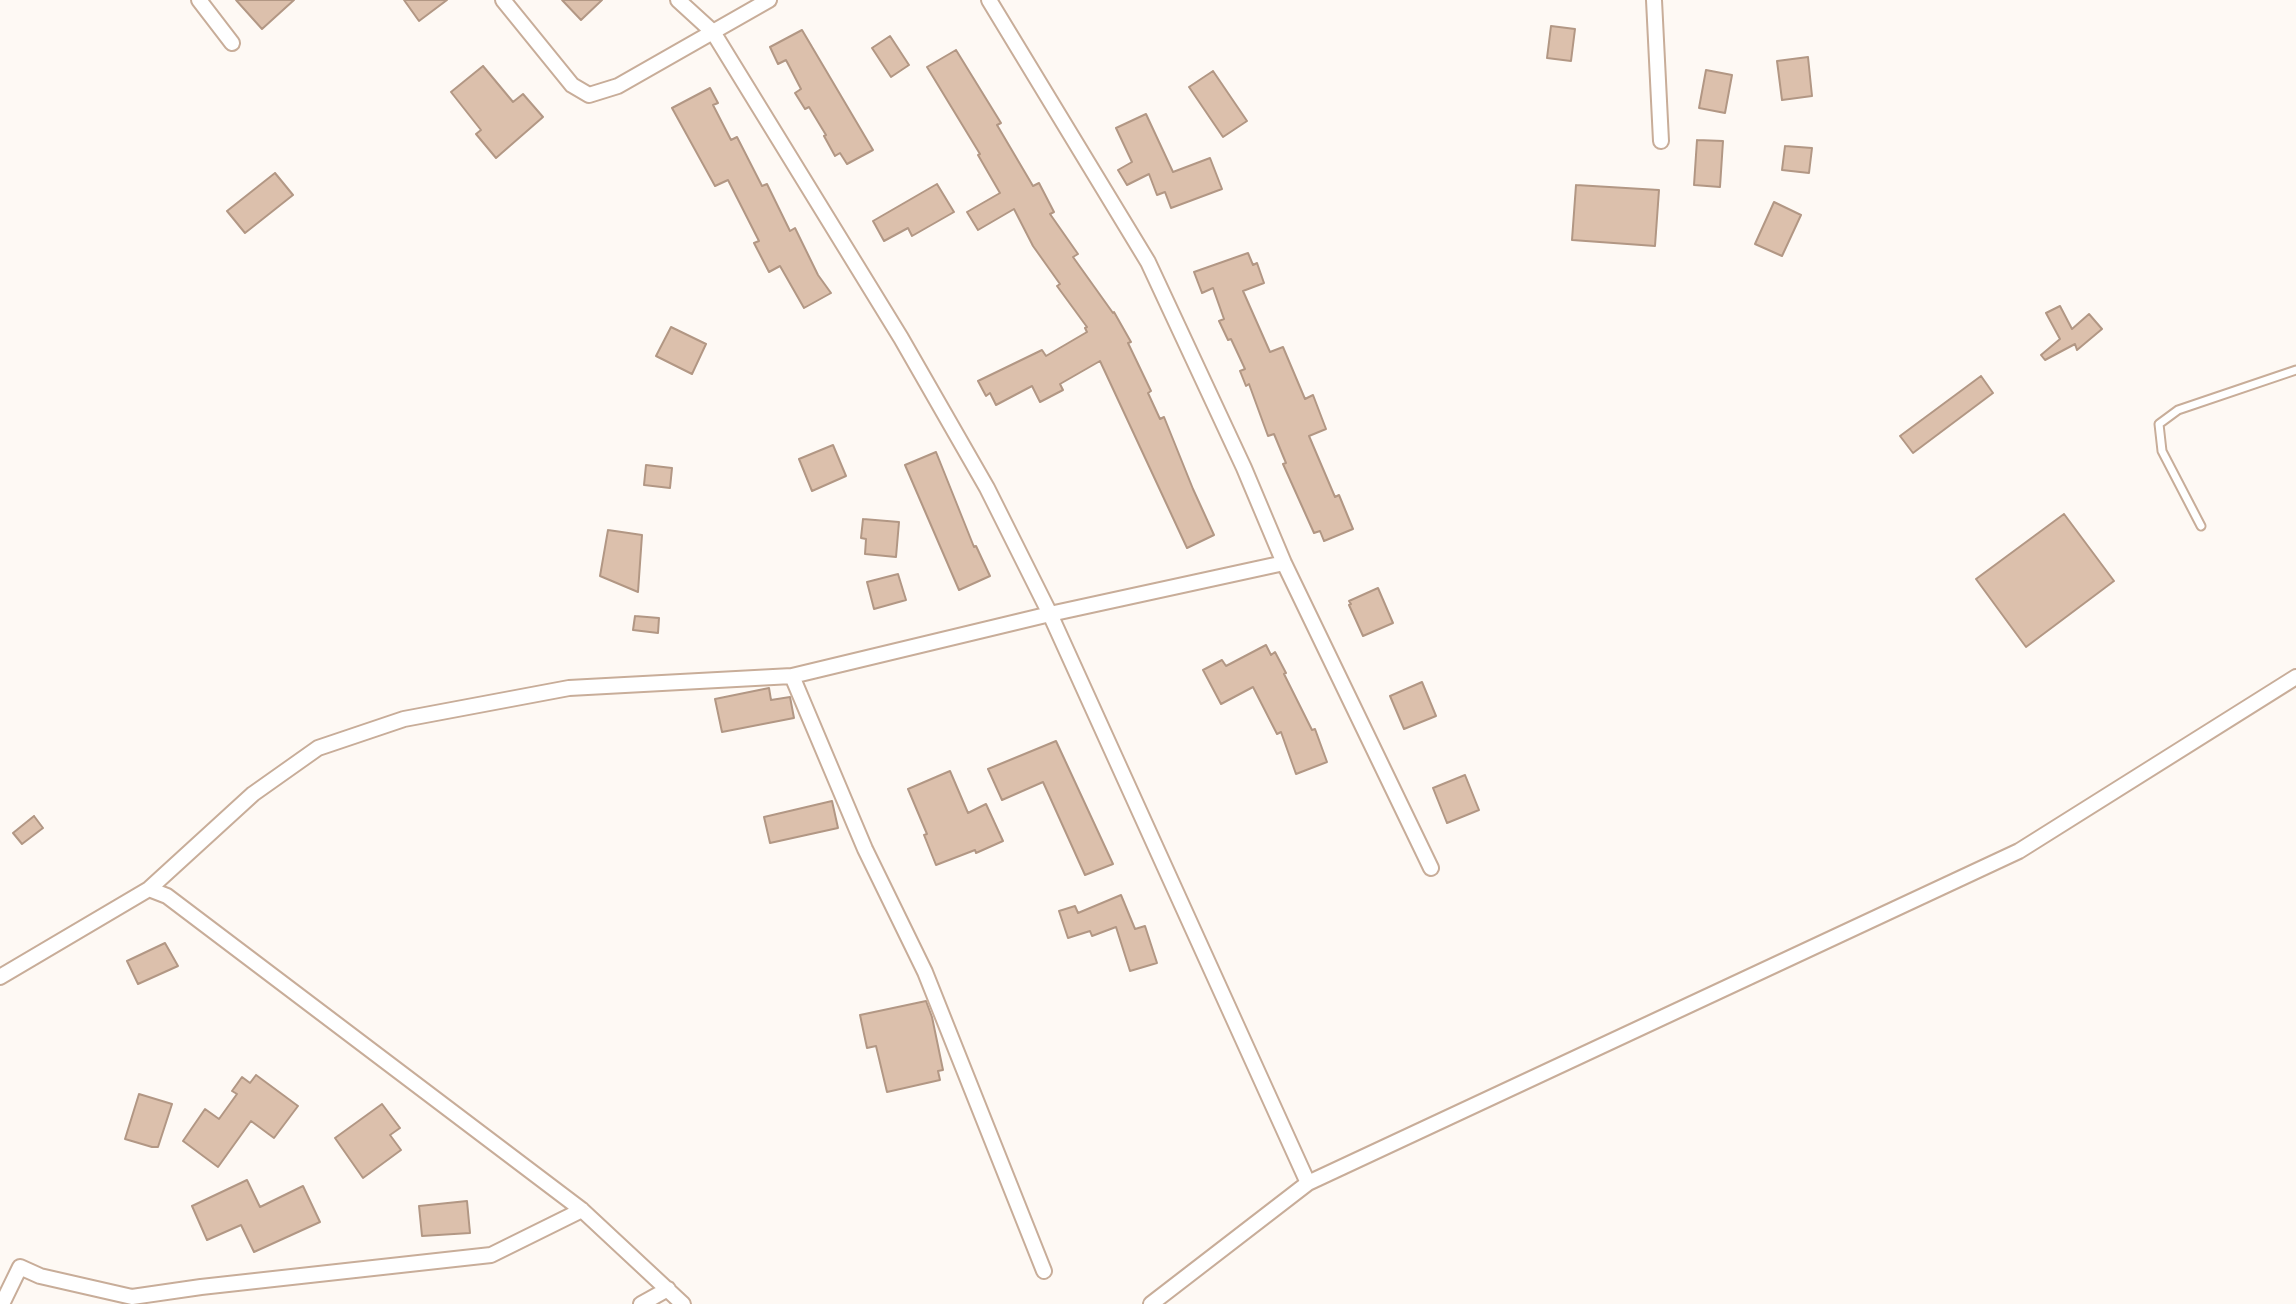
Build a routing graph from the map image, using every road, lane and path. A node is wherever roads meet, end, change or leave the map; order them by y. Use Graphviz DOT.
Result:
graph roads {
  1 [pos="199,0"];
  2 [pos="503,0"];
  3 [pos="678,0"];
  4 [pos="769,0"];
  5 [pos="989,0"];
  6 [pos="1654,0"];
  7 [pos="713,32"];
  8 [pos="232,43"];
  9 [pos="1661,141"];
  10 [pos="2296,370"];
  11 [pos="2201,526"];
  12 [pos="1284,563"];
  13 [pos="1050,614"];
  14 [pos="792,676"];
  15 [pos="2296,677"];
  16 [pos="1431,868"];
  17 [pos="149,889"];
  18 [pos="0,977"];
  19 [pos="1308,1183"];
  20 [pos="582,1210"];
  21 [pos="1044,1271"];
  22 [pos="668,1289"];
  23 [pos="2,1304"];
  24 [pos="641,1304"];
  25 [pos="683,1304"];
  26 [pos="1151,1304"];
  1 -- 8 [label="street"];
  2 -- 7 [label="street"];
  3 -- 7 [label="street"];
  4 -- 7 [label="street"];
  5 -- 12 [label="street"];
  6 -- 9 [label="street"];
  7 -- 13 [label="street"];
  10 -- 11 [label="lane"];
  12 -- 13 [label="street"];
  12 -- 16 [label="street"];
  13 -- 14 [label="street"];
  13 -- 19 [label="street"];
  14 -- 17 [label="street"];
  14 -- 21 [label="street"];
  15 -- 19 [label="street"];
  17 -- 18 [label="street"];
  17 -- 20 [label="street"];
  19 -- 26 [label="street"];
  20 -- 22 [label="street"];
  20 -- 23 [label="street"];
  22 -- 24 [label="street"];
  22 -- 25 [label="street"];
}
